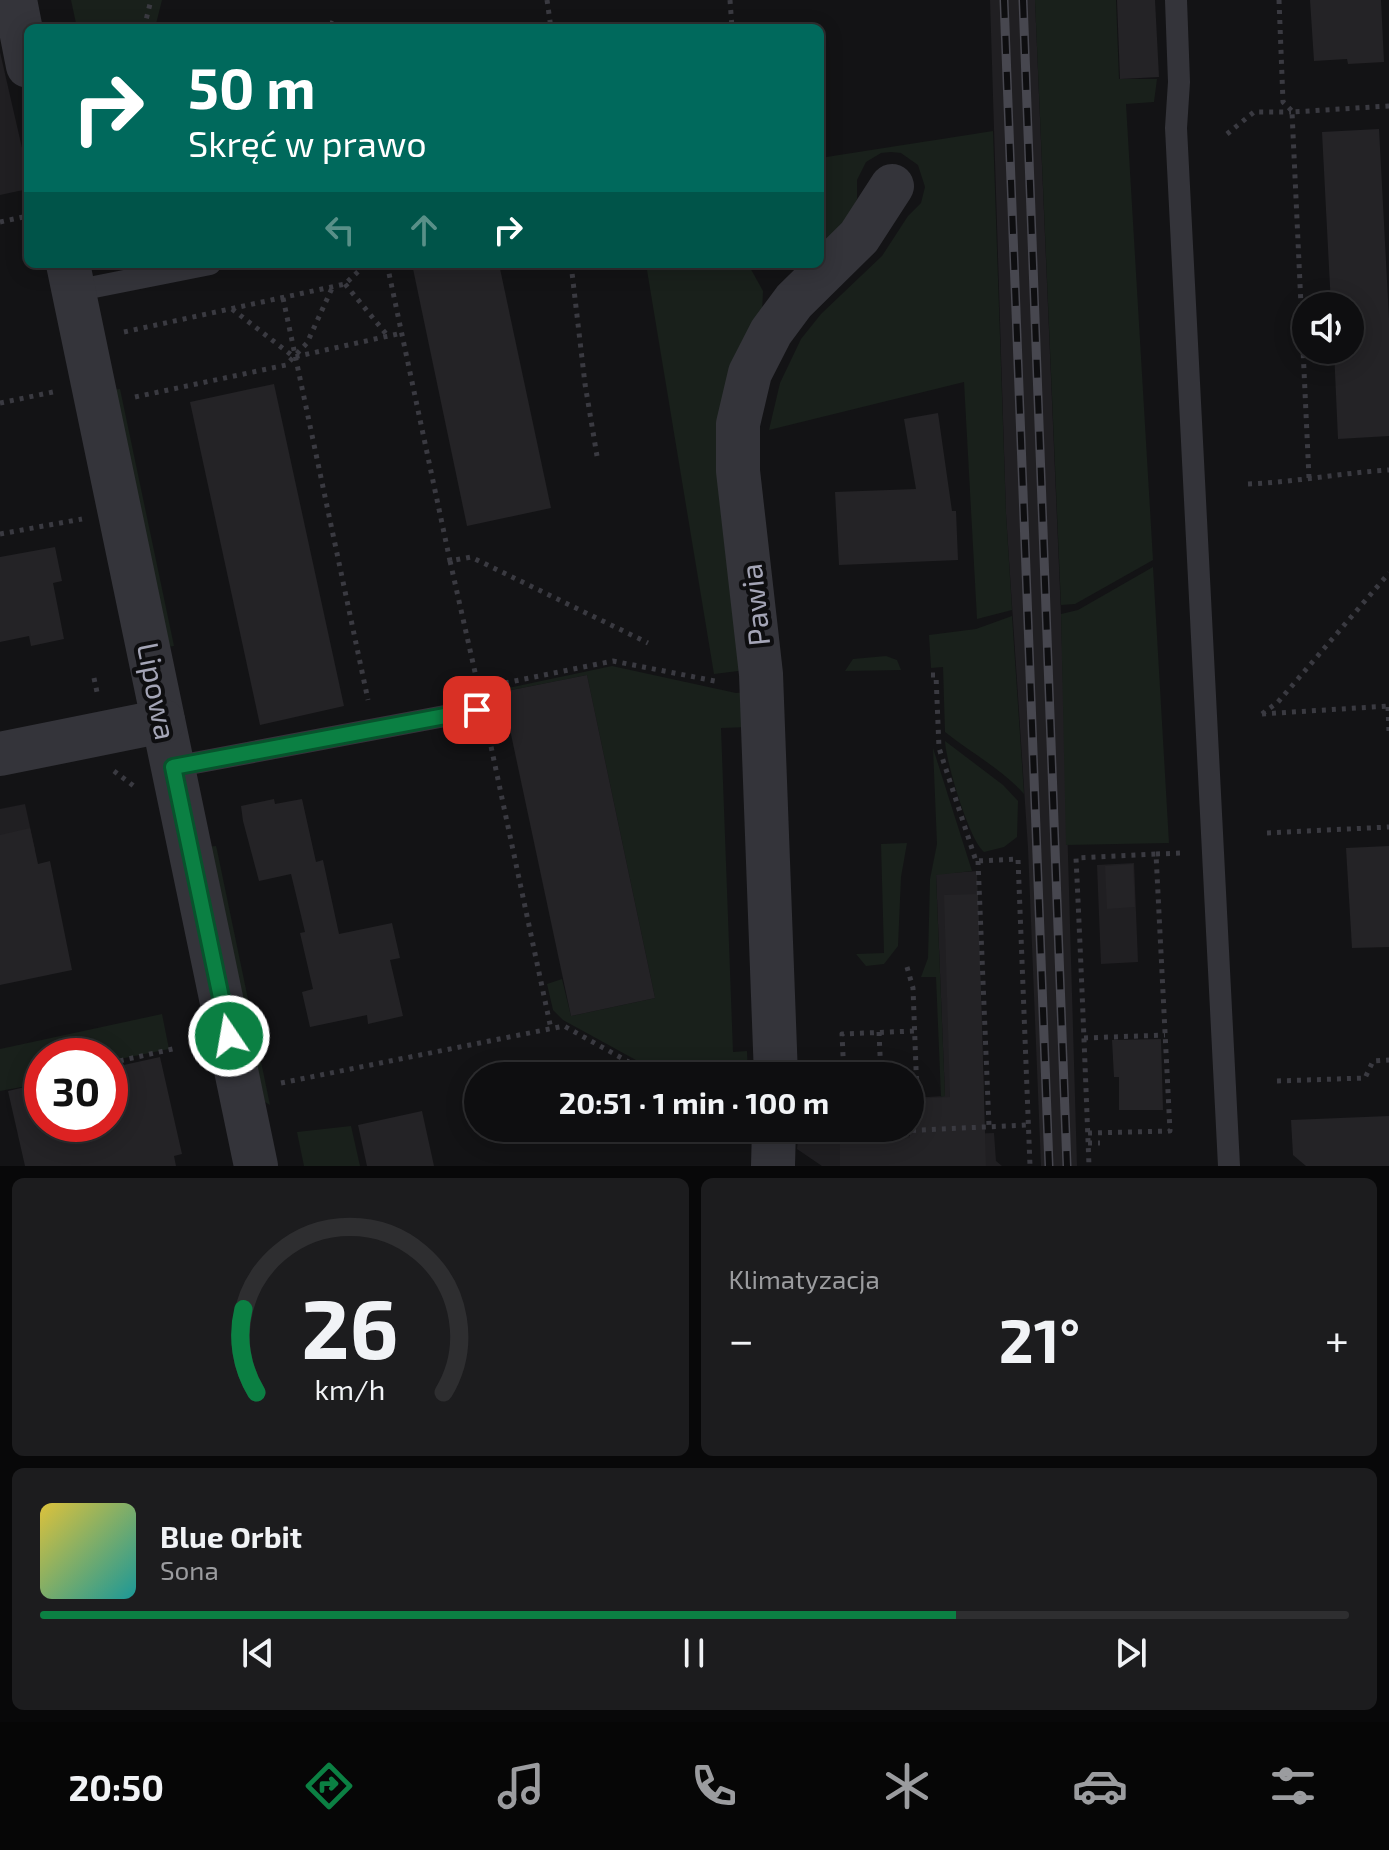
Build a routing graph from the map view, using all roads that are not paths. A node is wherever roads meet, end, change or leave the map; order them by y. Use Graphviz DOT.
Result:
graph roads {
  1 [pos="15,0"];
  2 [pos="1176,0"];
  3 [pos="24,46"];
  4 [pos="892,186"];
  5 [pos="167,268"];
  6 [pos="71,277"];
  7 [pos="480,708"];
  8 [pos="163,721"];
  9 [pos="0,754"];
  10 [pos="173,767"];
  11 [pos="775,1062"];
  12 [pos="784,1142"];
  13 [pos="256,1166"];
  14 [pos="773,1166"];
  15 [pos="1229,1166"];
  1 -- 3 [label="street"];
  2 -- 15 [label="lane"];
  4 -- 11 [label="street, Pawia"];
  5 -- 6 [label="lane"];
  6 -- 8 [label="street, Lipowa"];
  7 -- 10 [label="lane"];
  8 -- 9 [label="street"];
  8 -- 10 [label="street, Lipowa"];
  10 -- 13 [label="street, Lipowa"];
  12 -- 14 [label="street"];
}
